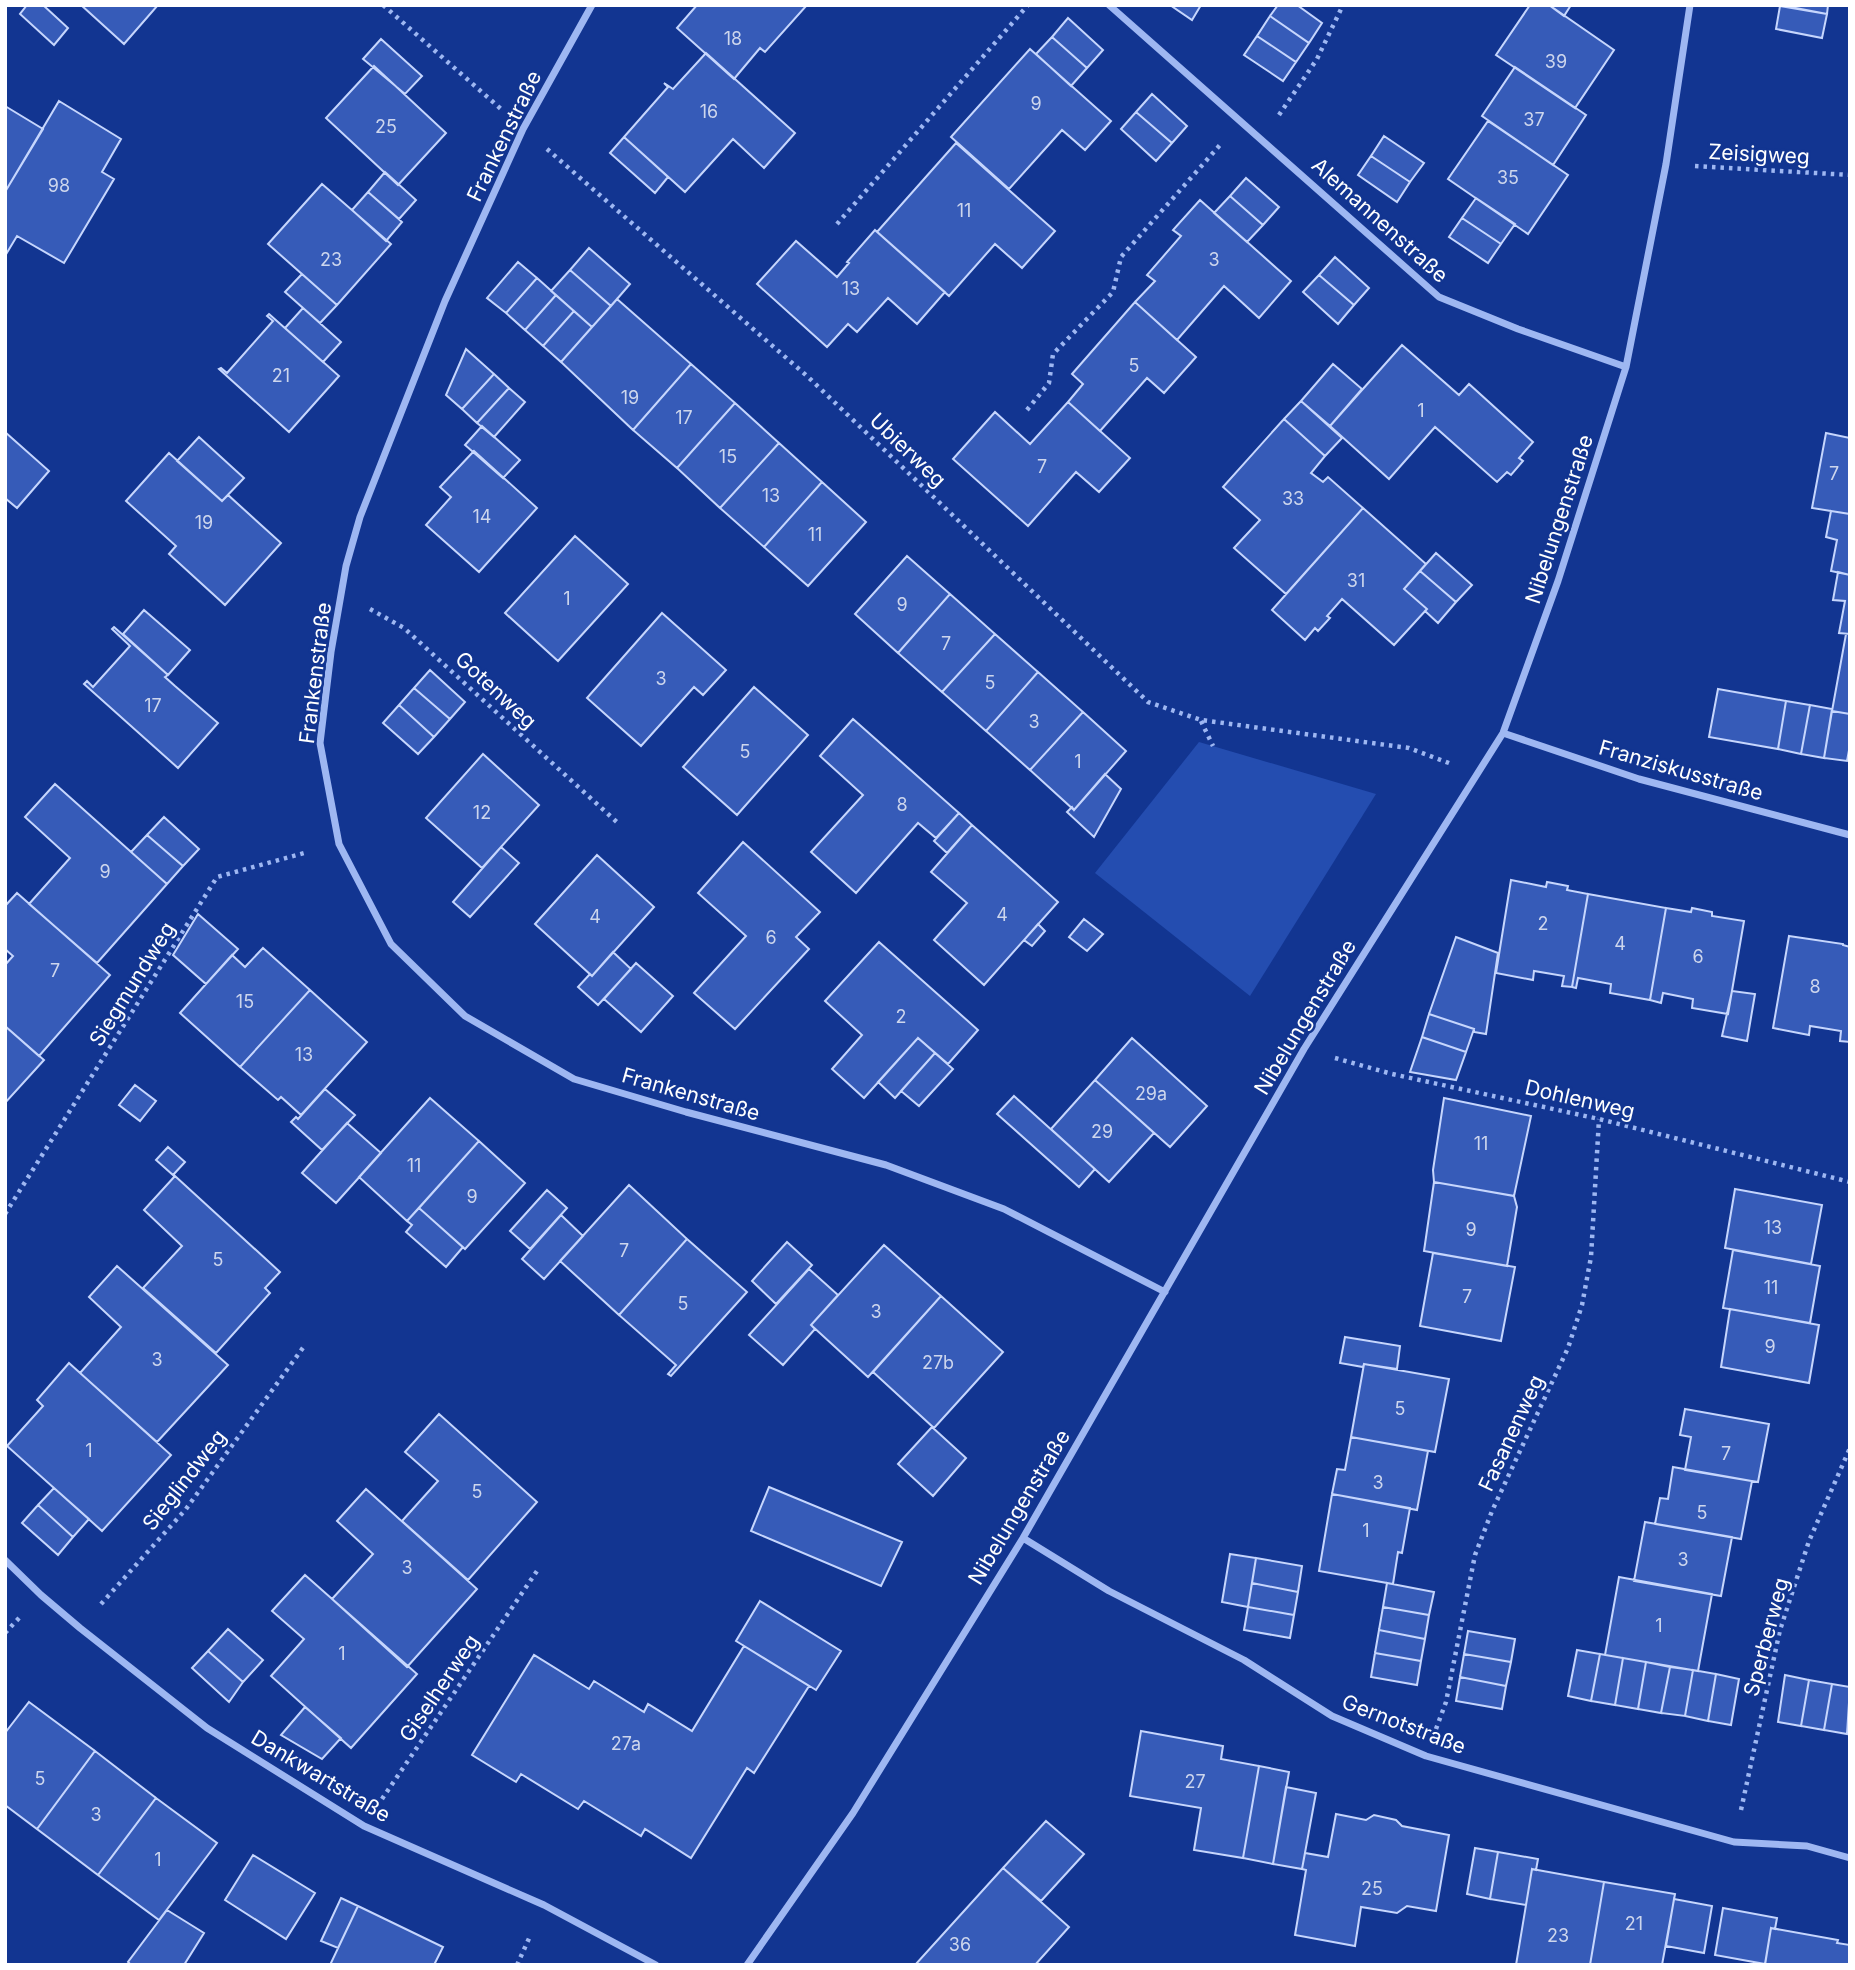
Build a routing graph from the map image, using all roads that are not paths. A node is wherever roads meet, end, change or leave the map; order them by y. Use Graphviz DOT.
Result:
graph roads {
  1 [pos="593,5"];
  2 [pos="1109,5"];
  3 [pos="1690,5"];
  4 [pos="1626,367"];
  5 [pos="1503,733"];
  6 [pos="1850,835"];
  7 [pos="1165,1292"];
  8 [pos="1023,1538"];
  9 [pos="5,1560"];
  10 [pos="1850,1858"];
  11 [pos="656,1965"];
  12 [pos="747,1965"];
  1 -- 7 [label="street, Frankenstraße"];
  2 -- 4 [label="street, Alemannenstraße"];
  3 -- 4 [label="street, Nibelungenstraße"];
  4 -- 5 [label="street, Nibelungenstraße"];
  5 -- 6 [label="street, Franziskusstraße"];
  5 -- 7 [label="street, Nibelungenstraße"];
  7 -- 8 [label="street, Nibelungenstraße"];
  8 -- 10 [label="street, Gernotstraße"];
  8 -- 12 [label="street, Nibelungenstraße"];
  9 -- 11 [label="street, Dankwartstraße"];
}
